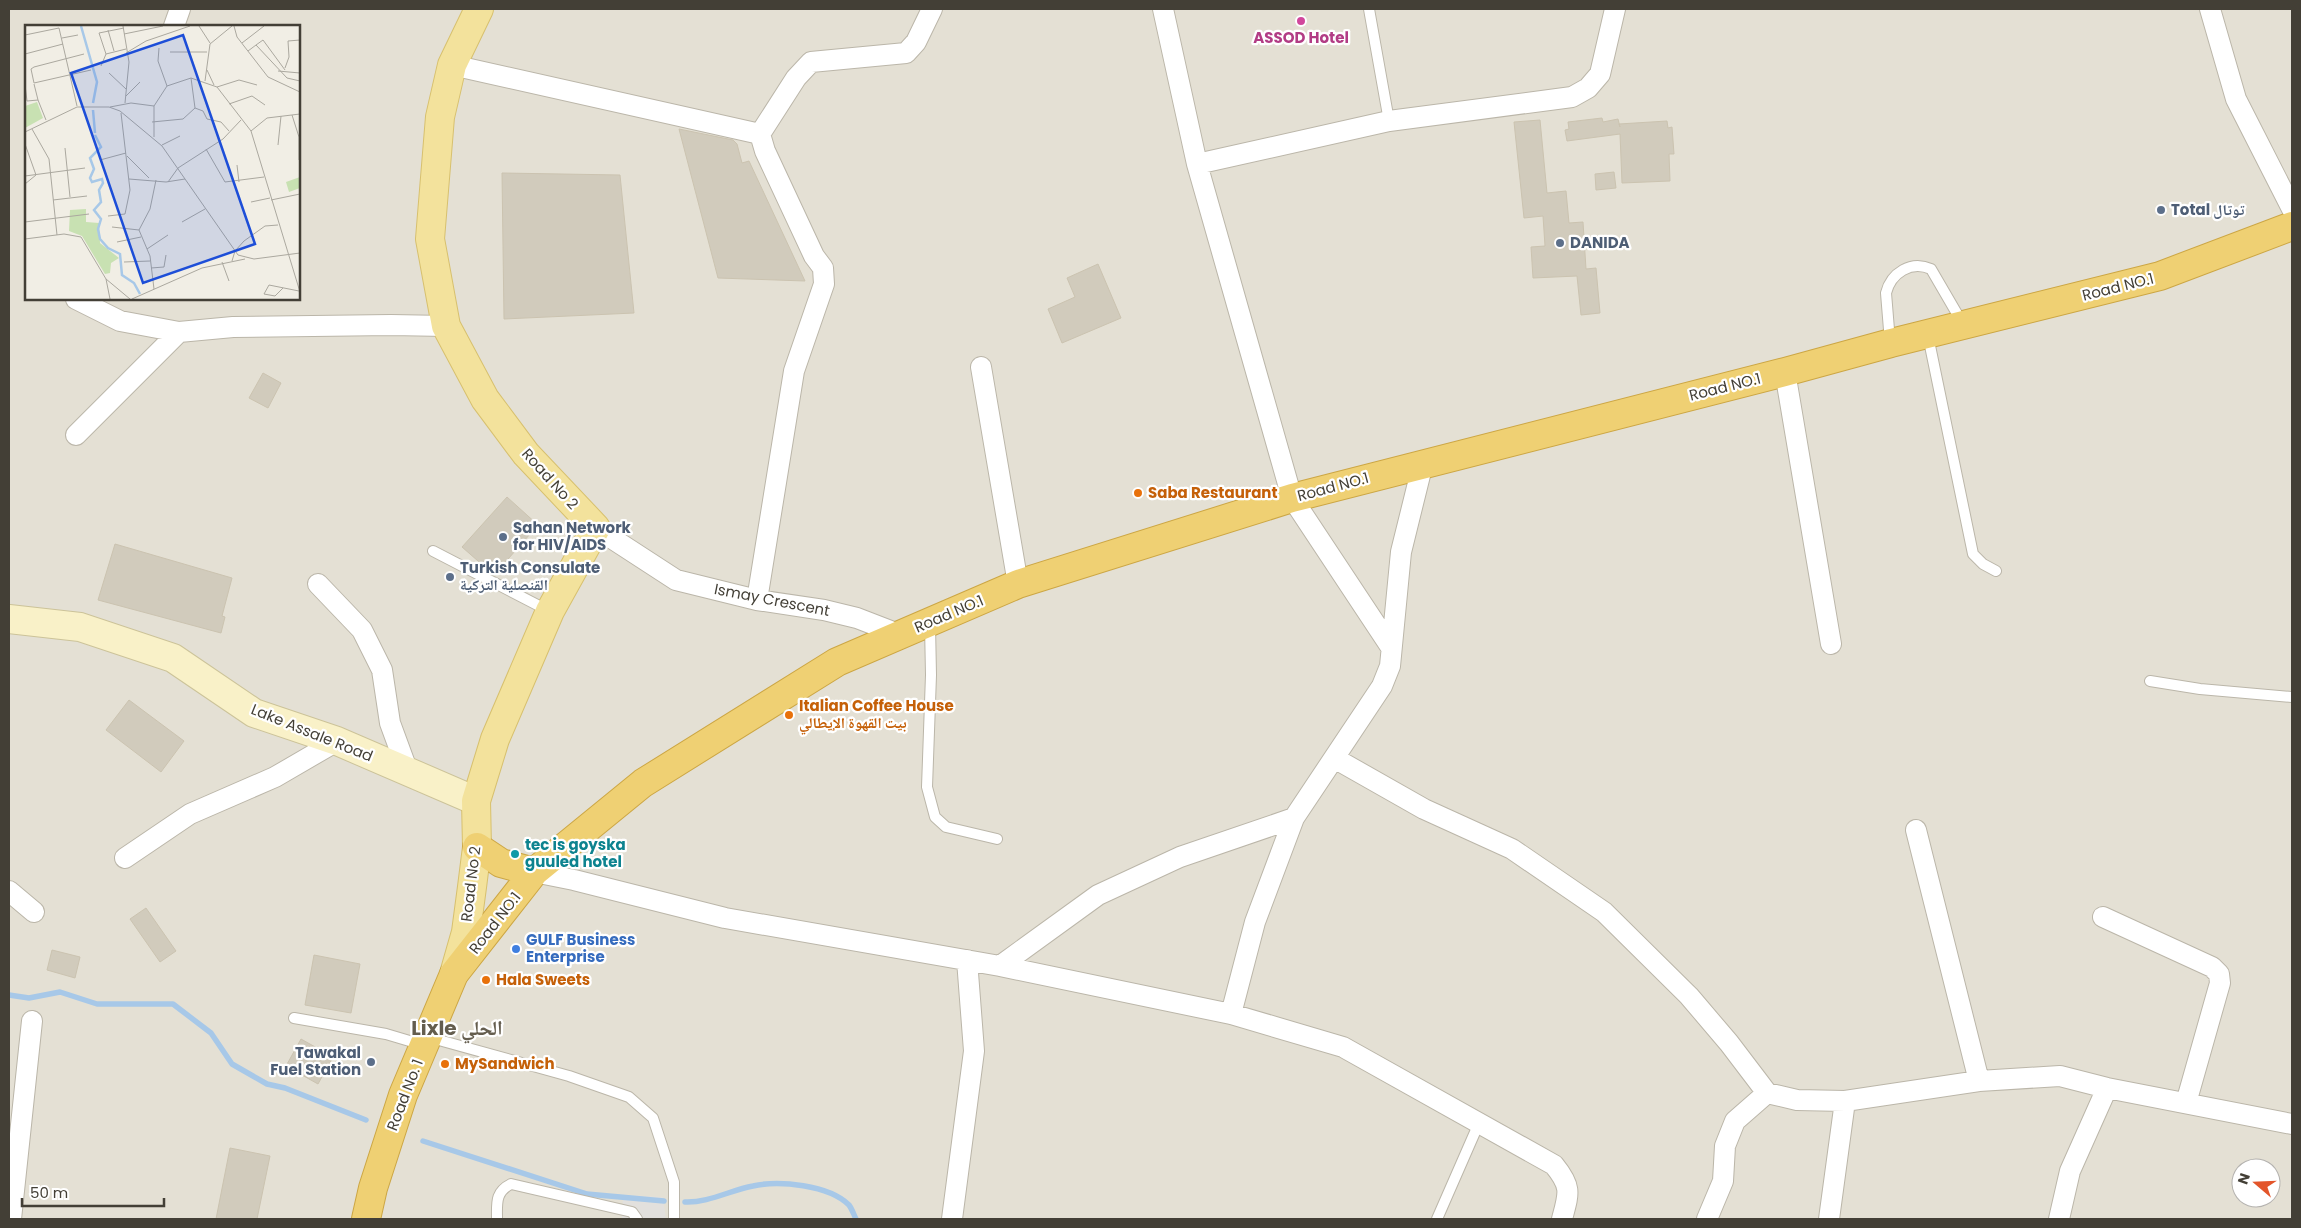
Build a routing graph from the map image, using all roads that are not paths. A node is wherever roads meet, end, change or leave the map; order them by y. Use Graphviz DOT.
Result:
graph roads {
  1 [pos="180,9"];
  2 [pos="479,9"];
  3 [pos="932,9"];
  4 [pos="1163,9"];
  5 [pos="1370,9"];
  6 [pos="1615,9"];
  7 [pos="2210,9"];
  8 [pos="174,25"];
  9 [pos="452,64"];
  10 [pos="1389,121"];
  11 [pos="760,134"];
  12 [pos="1197,164"];
  13 [pos="2292,209"];
  14 [pos="2292,226"];
  15 [pos="78,300"];
  16 [pos="446,326"];
  17 [pos="1964,326"];
  18 [pos="179,332"];
  19 [pos="1928,335"];
  20 [pos="1890,343"];
  21 [pos="981,367"];
  22 [pos="1784,372"];
  23 [pos="76,435"];
  24 [pos="1423,463"];
  25 [pos="1292,498"];
  26 [pos="596,528"];
  27 [pos="433,551"];
  28 [pos="1996,571"];
  29 [pos="318,584"];
  30 [pos="1018,584"];
  31 [pos="757,600"];
  32 [pos="550,611"];
  33 [pos="9,620"];
  34 [pos="930,623"];
  35 [pos="901,635"];
  36 [pos="1831,644"];
  37 [pos="1390,646"];
  38 [pos="2150,681"];
  39 [pos="2292,697"];
  40 [pos="337,741"];
  41 [pos="1334,758"];
  42 [pos="408,772"];
  43 [pos="476,801"];
  44 [pos="1294,818"];
  45 [pos="1916,830"];
  46 [pos="997,839"];
  47 [pos="477,847"];
  48 [pos="126,858"];
  49 [pos="534,872"];
  50 [pos="9,891"];
  51 [pos="34,912"];
  52 [pos="2104,917"];
  53 [pos="967,960"];
  54 [pos="1000,966"];
  55 [pos="454,974"];
  56 [pos="1231,1014"];
  57 [pos="294,1018"];
  58 [pos="32,1021"];
  59 [pos="426,1041"];
  60 [pos="1979,1081"];
  61 [pos="2107,1088"];
  62 [pos="1767,1093"];
  63 [pos="1845,1101"];
  64 [pos="2186,1103"];
  65 [pos="1479,1123"];
  66 [pos="2292,1124"];
  67 [pos="10,1219"];
  68 [pos="366,1219"];
  69 [pos="498,1219"];
  70 [pos="637,1219"];
  71 [pos="674,1219"];
  72 [pos="952,1219"];
  73 [pos="1438,1219"];
  74 [pos="1562,1219"];
  75 [pos="1707,1219"];
  76 [pos="1829,1219"];
  77 [pos="2059,1219"];
  1 -- 8 [label="street"];
  2 -- 9 [label="main road, Road No 2"];
  3 -- 11 [label="street"];
  4 -- 12 [label="street"];
  5 -- 10 [label="lane"];
  6 -- 10 [label="street"];
  7 -- 13 [label="street"];
  9 -- 11 [label="street"];
  9 -- 16 [label="main road, Road No 2"];
  10 -- 12 [label="street"];
  11 -- 31 [label="street"];
  12 -- 25 [label="street"];
  14 -- 17 [label="highway, Road NO.1"];
  15 -- 18 [label="street"];
  16 -- 18 [label="street"];
  16 -- 26 [label="main road, Road No 2"];
  17 -- 19 [label="highway, Road NO.1"];
  17 -- 20 [label="lane"];
  18 -- 23 [label="street"];
  19 -- 20 [label="highway, Road NO.1"];
  19 -- 28 [label="lane"];
  20 -- 22 [label="highway, Road NO.1"];
  21 -- 30 [label="street"];
  22 -- 24 [label="highway, Road NO.1"];
  22 -- 36 [label="street"];
  24 -- 25 [label="highway, Road NO.1"];
  24 -- 37 [label="street"];
  25 -- 30 [label="highway, Road NO.1"];
  25 -- 37 [label="street"];
  26 -- 31 [label="street, Ismay Crescent"];
  26 -- 32 [label="main road, Road No 2"];
  27 -- 32 [label="lane"];
  29 -- 42 [label="street"];
  30 -- 34 [label="highway, Road NO.1"];
  31 -- 35 [label="street, Ismay Crescent"];
  32 -- 43 [label="main road, Road No 2"];
  33 -- 40 [label="street, Lake Assale Road"];
  34 -- 35 [label="highway, Road NO.1"];
  34 -- 46 [label="lane"];
  35 -- 49 [label="highway, Road NO.1"];
  37 -- 41 [label="street"];
  38 -- 39 [label="lane"];
  40 -- 42 [label="street, Lake Assale Road"];
  40 -- 48 [label="street"];
  41 -- 44 [label="street"];
  41 -- 62 [label="street"];
  42 -- 43 [label="street, Lake Assale Road"];
  43 -- 47 [label="main road, Road No 2"];
  44 -- 54 [label="street"];
  44 -- 56 [label="street"];
  45 -- 60 [label="street"];
  47 -- 49 [label="highway"];
  47 -- 55 [label="main road, Road No 2"];
  49 -- 53 [label="street"];
  49 -- 55 [label="highway, Road NO.1"];
  50 -- 51 [label="street"];
  52 -- 64 [label="street"];
  53 -- 54 [label="street"];
  53 -- 72 [label="street"];
  54 -- 56 [label="street"];
  55 -- 59 [label="highway, Road No. 1"];
  56 -- 65 [label="street"];
  57 -- 59 [label="lane"];
  58 -- 67 [label="street"];
  59 -- 68 [label="highway, Road No. 1"];
  59 -- 71 [label="lane"];
  60 -- 61 [label="street"];
  60 -- 63 [label="street"];
  61 -- 64 [label="street"];
  61 -- 77 [label="street"];
  62 -- 63 [label="street"];
  62 -- 75 [label="street"];
  63 -- 76 [label="street"];
  64 -- 66 [label="street"];
  65 -- 73 [label="lane"];
  65 -- 74 [label="street"];
  69 -- 70 [label="lane"];
}
